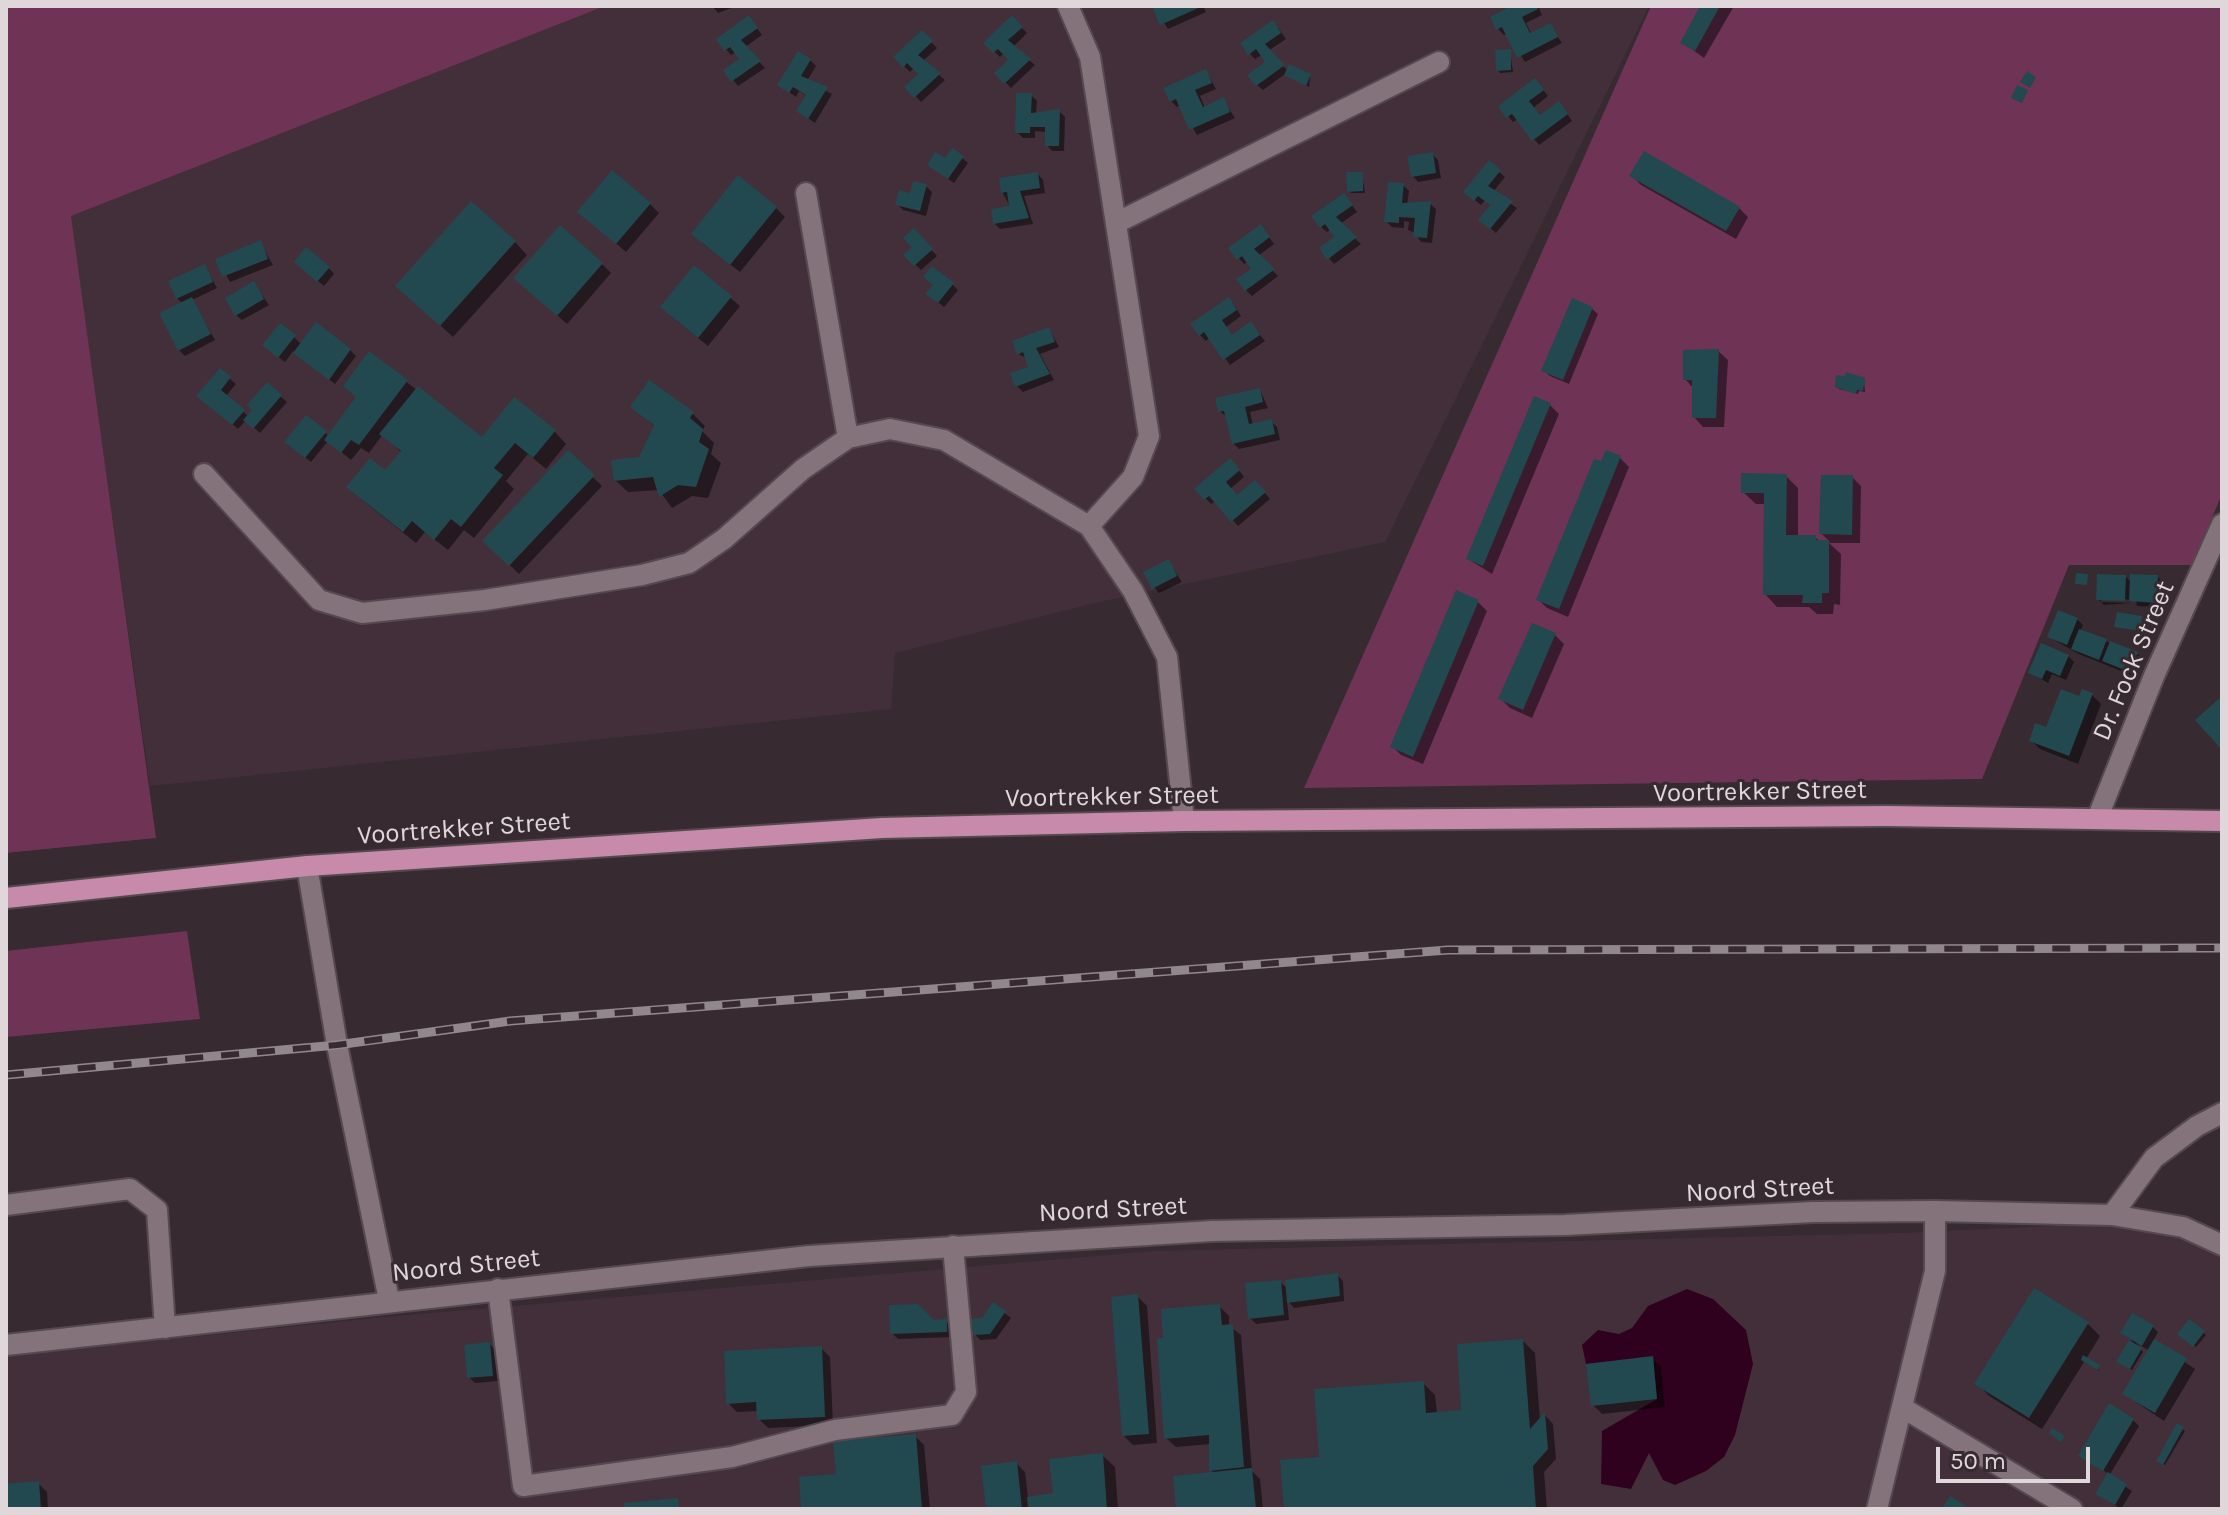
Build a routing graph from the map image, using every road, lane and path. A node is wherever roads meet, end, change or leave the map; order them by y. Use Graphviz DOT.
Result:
graph roads {
  1 [pos="1068,6"];
  2 [pos="1439,62"];
  3 [pos="806,193"];
  4 [pos="1116,223"];
  5 [pos="848,438"];
  6 [pos="204,474"];
  7 [pos="2222,524"];
  8 [pos="1089,526"];
  9 [pos="2097,819"];
  10 [pos="1184,821"];
  11 [pos="2222,821"];
  12 [pos="307,866"];
  13 [pos="6,898"];
  14 [pos="2222,1113"];
  15 [pos="6,1205"];
  16 [pos="1935,1211"];
  17 [pos="2112,1215"];
  18 [pos="2222,1245"];
  19 [pos="953,1246"];
  20 [pos="498,1289"];
  21 [pos="389,1300"];
  22 [pos="165,1328"];
  23 [pos="6,1345"];
  24 [pos="1903,1408"];
  25 [pos="1877,1509"];
  26 [pos="2072,1509"];
  1 -- 4 [label="street"];
  2 -- 4 [label="street"];
  3 -- 5 [label="street"];
  4 -- 8 [label="street"];
  5 -- 6 [label="street"];
  5 -- 8 [label="street"];
  7 -- 9 [label="street, Dr. Fock Street"];
  8 -- 10 [label="street"];
  9 -- 10 [label="main road, Voortrekker Street"];
  9 -- 11 [label="main road, Voortrekker Street"];
  10 -- 12 [label="main road, Voortrekker Street"];
  12 -- 13 [label="main road, Voortrekker Street"];
  12 -- 21 [label="street"];
  14 -- 17 [label="street"];
  15 -- 22 [label="street"];
  16 -- 17 [label="street, Noord Street"];
  16 -- 19 [label="street, Noord Street"];
  16 -- 24 [label="street"];
  17 -- 18 [label="street, Noord Street"];
  19 -- 20 [label="street, Noord Street"];
  19 -- 20 [label="street"];
  20 -- 21 [label="street, Noord Street"];
  21 -- 22 [label="street, Noord Street"];
  22 -- 23 [label="street, Noord Street"];
  24 -- 25 [label="street"];
  24 -- 26 [label="street"];
}
